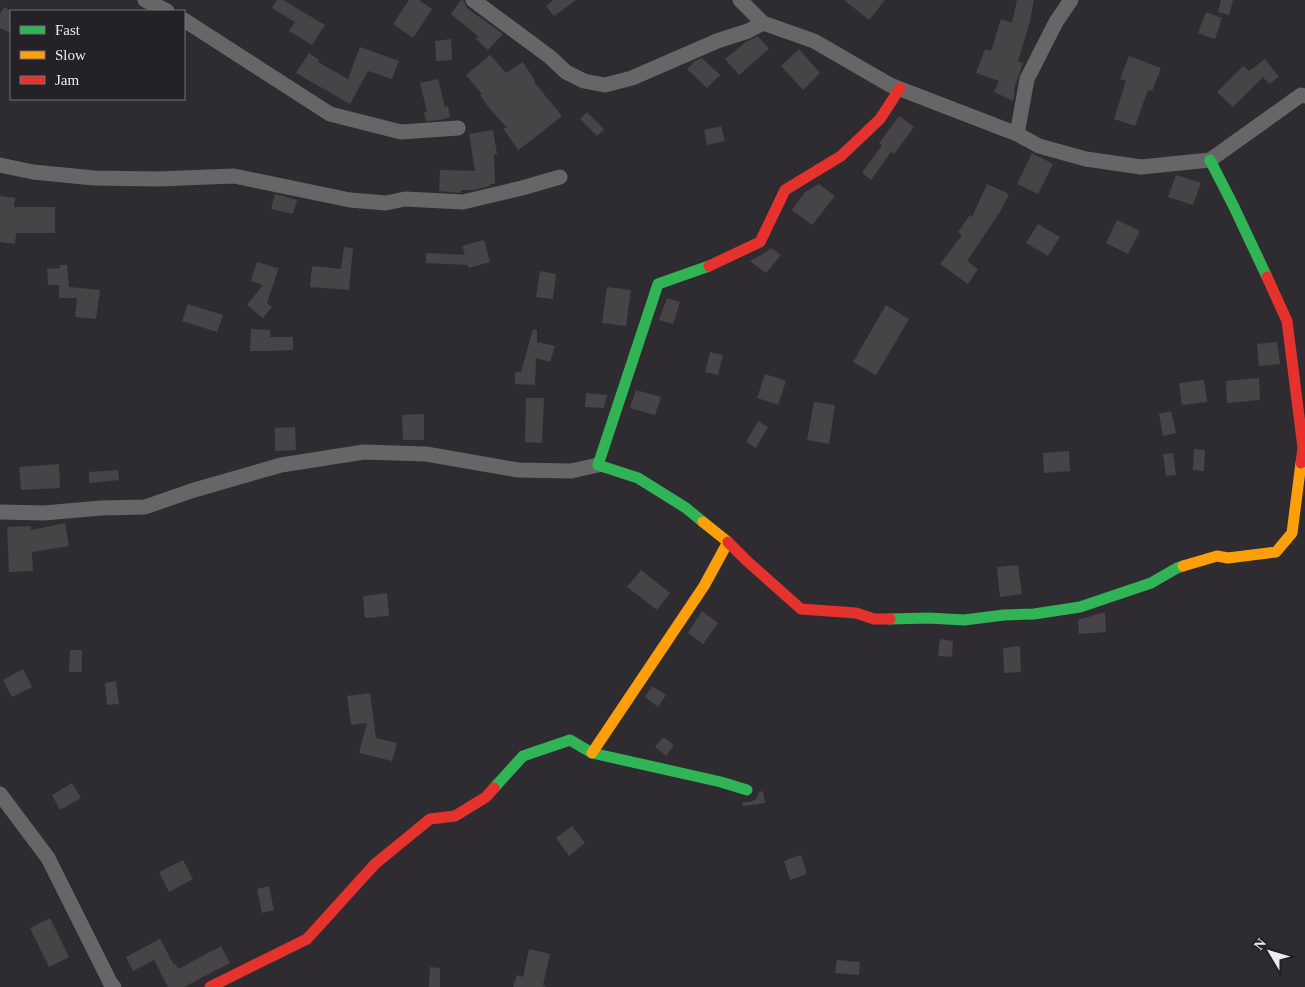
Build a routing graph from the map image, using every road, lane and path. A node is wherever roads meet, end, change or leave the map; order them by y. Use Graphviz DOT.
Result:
graph roads {
  1 [pos="145,0"];
  2 [pos="473,0"];
  3 [pos="740,0"];
  4 [pos="1071,0"];
  5 [pos="165,10"];
  6 [pos="185,21"];
  7 [pos="763,23"];
  8 [pos="900,88"];
  9 [pos="1305,96"];
  10 [pos="458,128"];
  11 [pos="1016,134"];
  12 [pos="1210,160"];
  13 [pos="0,165"];
  14 [pos="560,177"];
  15 [pos="598,465"];
  16 [pos="0,512"];
  17 [pos="728,542"];
  18 [pos="592,753"];
  19 [pos="748,790"];
  20 [pos="0,794"];
  21 [pos="114,987"];
  22 [pos="210,987"];
  1 -- 5 [label="street"];
  2 -- 7 [label="street"];
  3 -- 7 [label="street"];
  4 -- 11 [label="street"];
  6 -- 10 [label="street"];
  7 -- 8 [label="street"];
  8 -- 11 [label="street"];
  8 -- 15 [label="street"];
  9 -- 12 [label="street"];
  11 -- 12 [label="street"];
  12 -- 17 [label="street"];
  13 -- 14 [label="street"];
  15 -- 16 [label="street"];
  15 -- 17 [label="street"];
  17 -- 18 [label="street"];
  18 -- 19 [label="street"];
  18 -- 22 [label="street"];
  20 -- 21 [label="street"];
}
